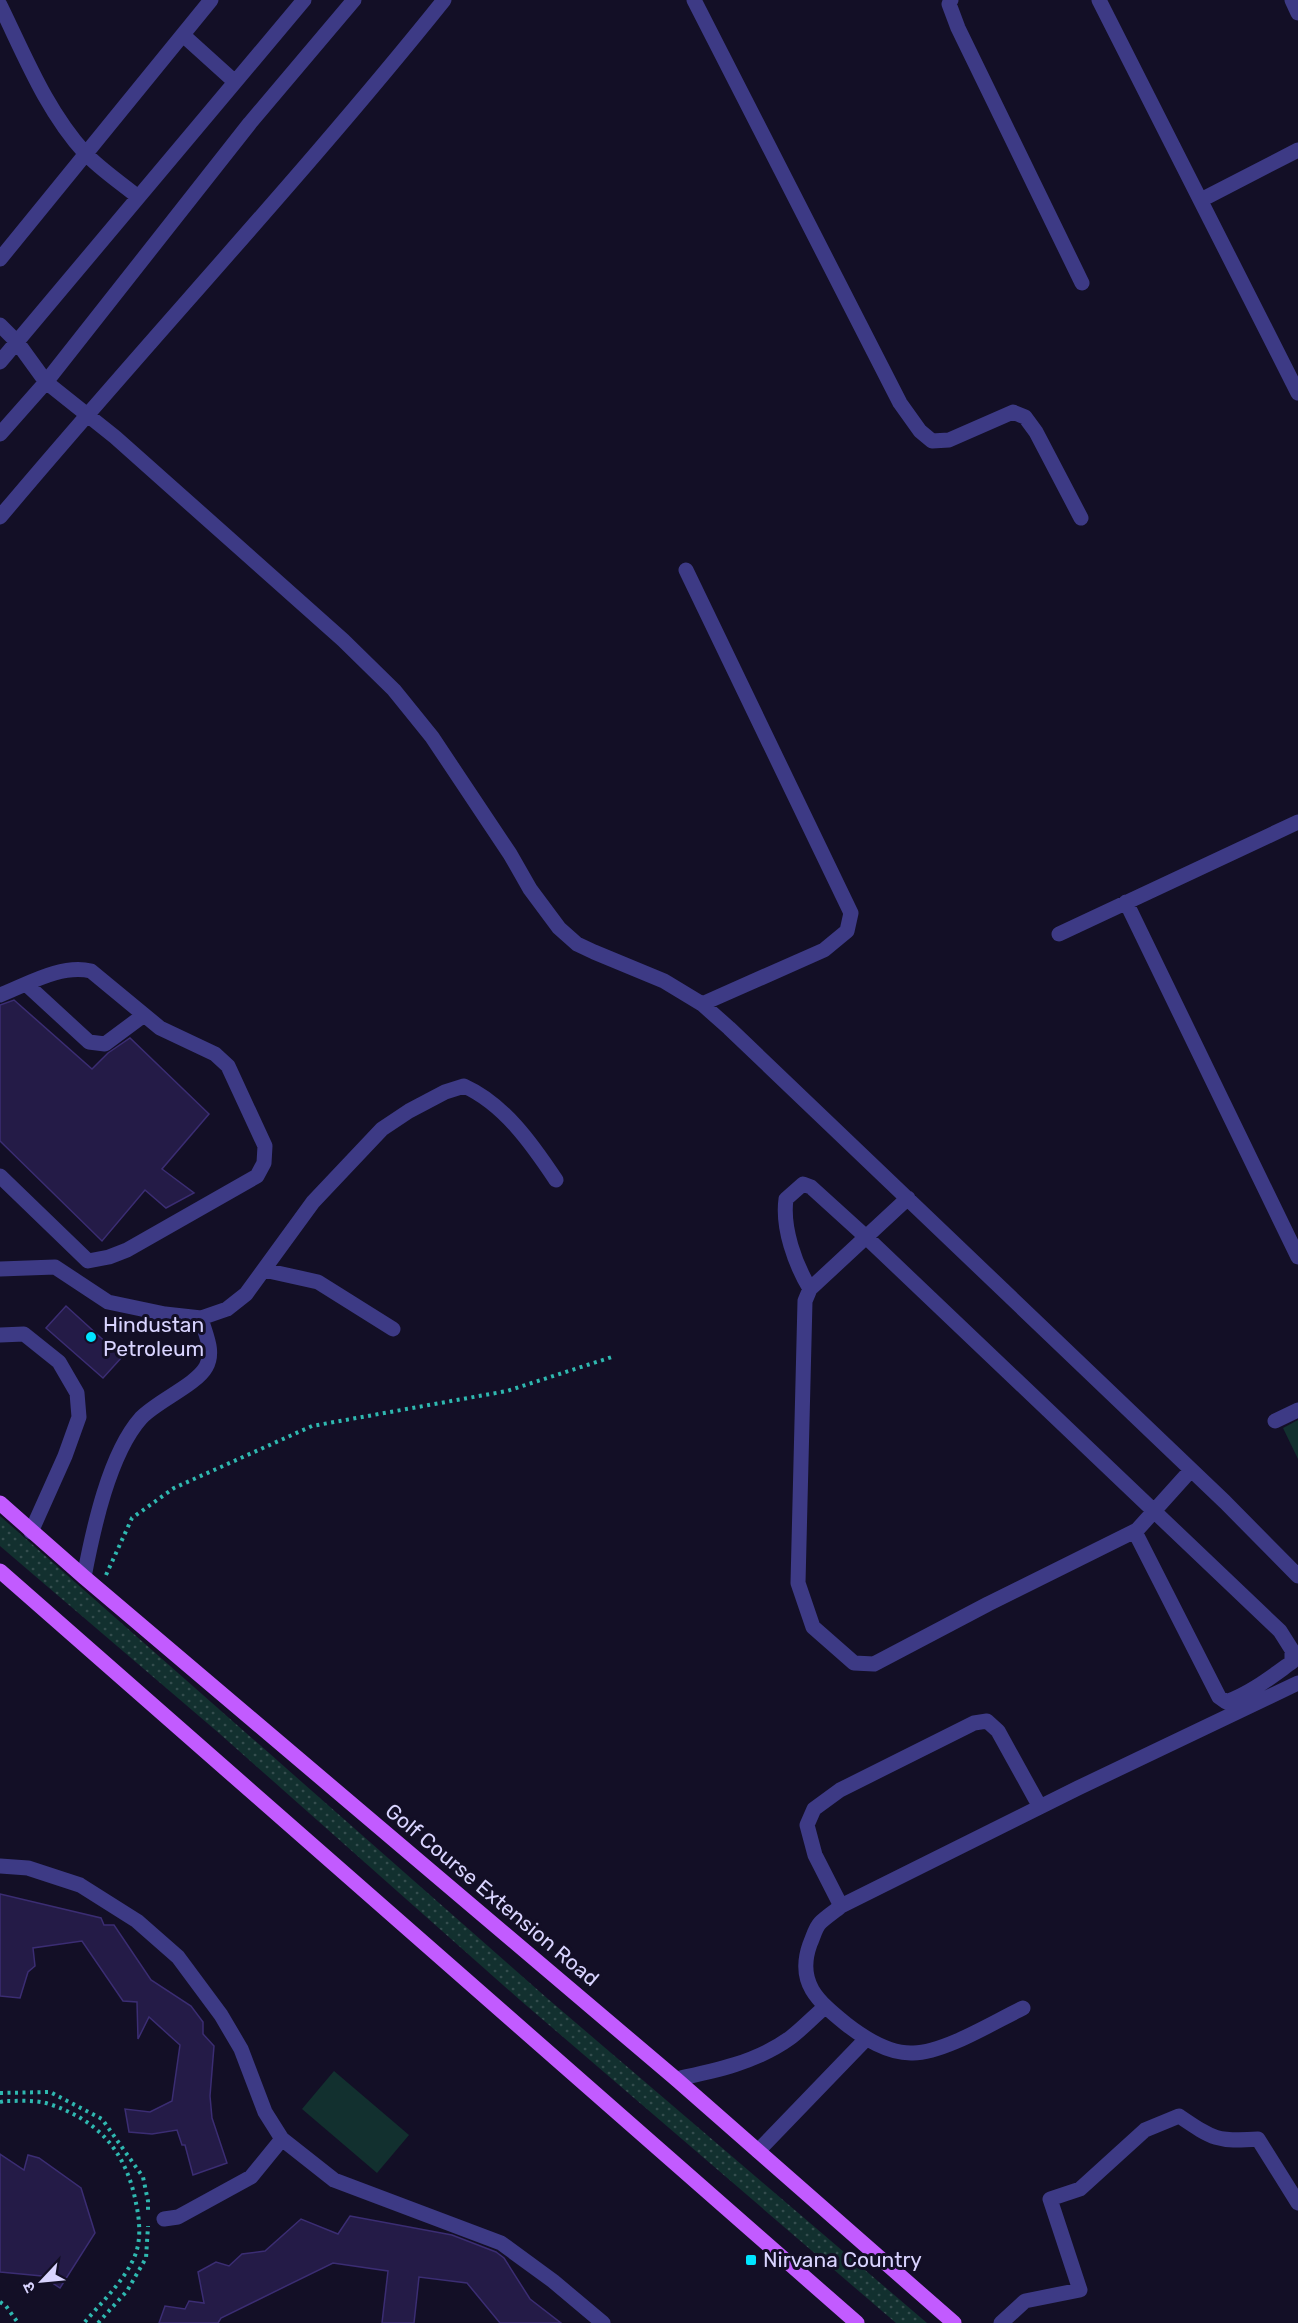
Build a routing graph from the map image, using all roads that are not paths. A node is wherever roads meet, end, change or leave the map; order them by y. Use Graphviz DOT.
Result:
graph roads {
  1 [pos="211,0"];
  2 [pos="304,0"];
  3 [pos="354,0"];
  4 [pos="444,0"];
  5 [pos="694,0"];
  6 [pos="951,0"];
  7 [pos="1099,0"];
  8 [pos="1292,0"];
  9 [pos="0,5"];
  10 [pos="1298,13"];
  11 [pos="183,35"];
  12 [pos="235,82"];
  13 [pos="1298,150"];
  14 [pos="86,155"];
  15 [pos="138,197"];
  16 [pos="1201,200"];
  17 [pos="0,259"];
  18 [pos="1082,283"];
  19 [pos="0,325"];
  20 [pos="17,342"];
  21 [pos="0,362"];
  22 [pos="46,382"];
  23 [pos="1298,393"];
  24 [pos="87,414"];
  25 [pos="0,434"];
  26 [pos="0,517"];
  27 [pos="1082,518"];
  28 [pos="686,570"];
  29 [pos="1298,822"];
  30 [pos="1126,902"];
  31 [pos="1059,934"];
  32 [pos="26,984"];
  33 [pos="0,995"];
  34 [pos="702,1004"];
  35 [pos="144,1015"];
  36 [pos="0,1176"];
  37 [pos="556,1180"];
  38 [pos="908,1198"];
  39 [pos="865,1236"];
  40 [pos="1298,1257"];
  41 [pos="0,1269"];
  42 [pos="264,1270"];
  43 [pos="810,1289"];
  44 [pos="201,1318"];
  45 [pos="393,1329"];
  46 [pos="0,1335"];
  47 [pos="1298,1410"];
  48 [pos="1275,1421"];
  49 [pos="1191,1470"];
  50 [pos="0,1503"];
  51 [pos="1154,1512"];
  52 [pos="31,1532"];
  53 [pos="1135,1532"];
  54 [pos="0,1571"];
  55 [pos="1298,1576"];
  56 [pos="84,1577"];
  57 [pos="1298,1683"];
  58 [pos="1041,1807"];
  59 [pos="0,1866"];
  60 [pos="842,1906"];
  61 [pos="825,2007"];
  62 [pos="1023,2008"];
  63 [pos="866,2039"];
  64 [pos="676,2079"];
  65 [pos="282,2139"];
  66 [pos="758,2151"];
  67 [pos="1298,2203"];
  68 [pos="164,2219"];
  69 [pos="603,2323"];
  70 [pos="857,2323"];
  71 [pos="954,2323"];
  72 [pos="1001,2323"];
  1 -- 11 [label="street"];
  2 -- 12 [label="street"];
  3 -- 22 [label="street"];
  4 -- 24 [label="street"];
  5 -- 27 [label="street"];
  6 -- 18 [label="street"];
  7 -- 16 [label="street"];
  8 -- 10 [label="street"];
  9 -- 14 [label="street"];
  11 -- 12 [label="street"];
  11 -- 14 [label="street"];
  12 -- 15 [label="street"];
  13 -- 16 [label="street"];
  14 -- 15 [label="street"];
  14 -- 17 [label="street"];
  15 -- 20 [label="street"];
  16 -- 23 [label="street"];
  19 -- 20 [label="street"];
  20 -- 21 [label="street"];
  20 -- 22 [label="street"];
  22 -- 24 [label="street"];
  22 -- 25 [label="street"];
  24 -- 26 [label="street"];
  24 -- 34 [label="street"];
  28 -- 34 [label="street"];
  29 -- 30 [label="street"];
  30 -- 31 [label="street"];
  30 -- 40 [label="street"];
  32 -- 33 [label="street"];
  32 -- 35 [label="street"];
  32 -- 35 [label="street"];
  34 -- 38 [label="street"];
  35 -- 36 [label="street"];
  37 -- 42 [label="street"];
  38 -- 39 [label="street"];
  38 -- 49 [label="street"];
  39 -- 43 [label="street"];
  39 -- 43 [label="street"];
  39 -- 51 [label="street"];
  41 -- 44 [label="street"];
  42 -- 44 [label="street"];
  42 -- 45 [label="street"];
  43 -- 53 [label="street"];
  44 -- 56 [label="street"];
  46 -- 52 [label="street"];
  47 -- 48 [label="street"];
  49 -- 51 [label="street"];
  49 -- 55 [label="street"];
  50 -- 52 [label="main road, Golf Course Extension Road"];
  51 -- 53 [label="street"];
  51 -- 53 [label="street"];
  52 -- 56 [label="main road, Golf Course Extension Road"];
  54 -- 70 [label="main road"];
  56 -- 64 [label="main road, Golf Course Extension Road"];
  57 -- 58 [label="street"];
  58 -- 60 [label="street"];
  58 -- 60 [label="street"];
  59 -- 65 [label="street"];
  60 -- 61 [label="street"];
  61 -- 63 [label="street"];
  61 -- 64 [label="street"];
  62 -- 63 [label="street"];
  63 -- 66 [label="street"];
  64 -- 66 [label="main road, Golf Course Extension Road"];
  65 -- 68 [label="street"];
  65 -- 69 [label="street"];
  66 -- 71 [label="main road, Golf Course Extension Road"];
  67 -- 72 [label="street"];
}
